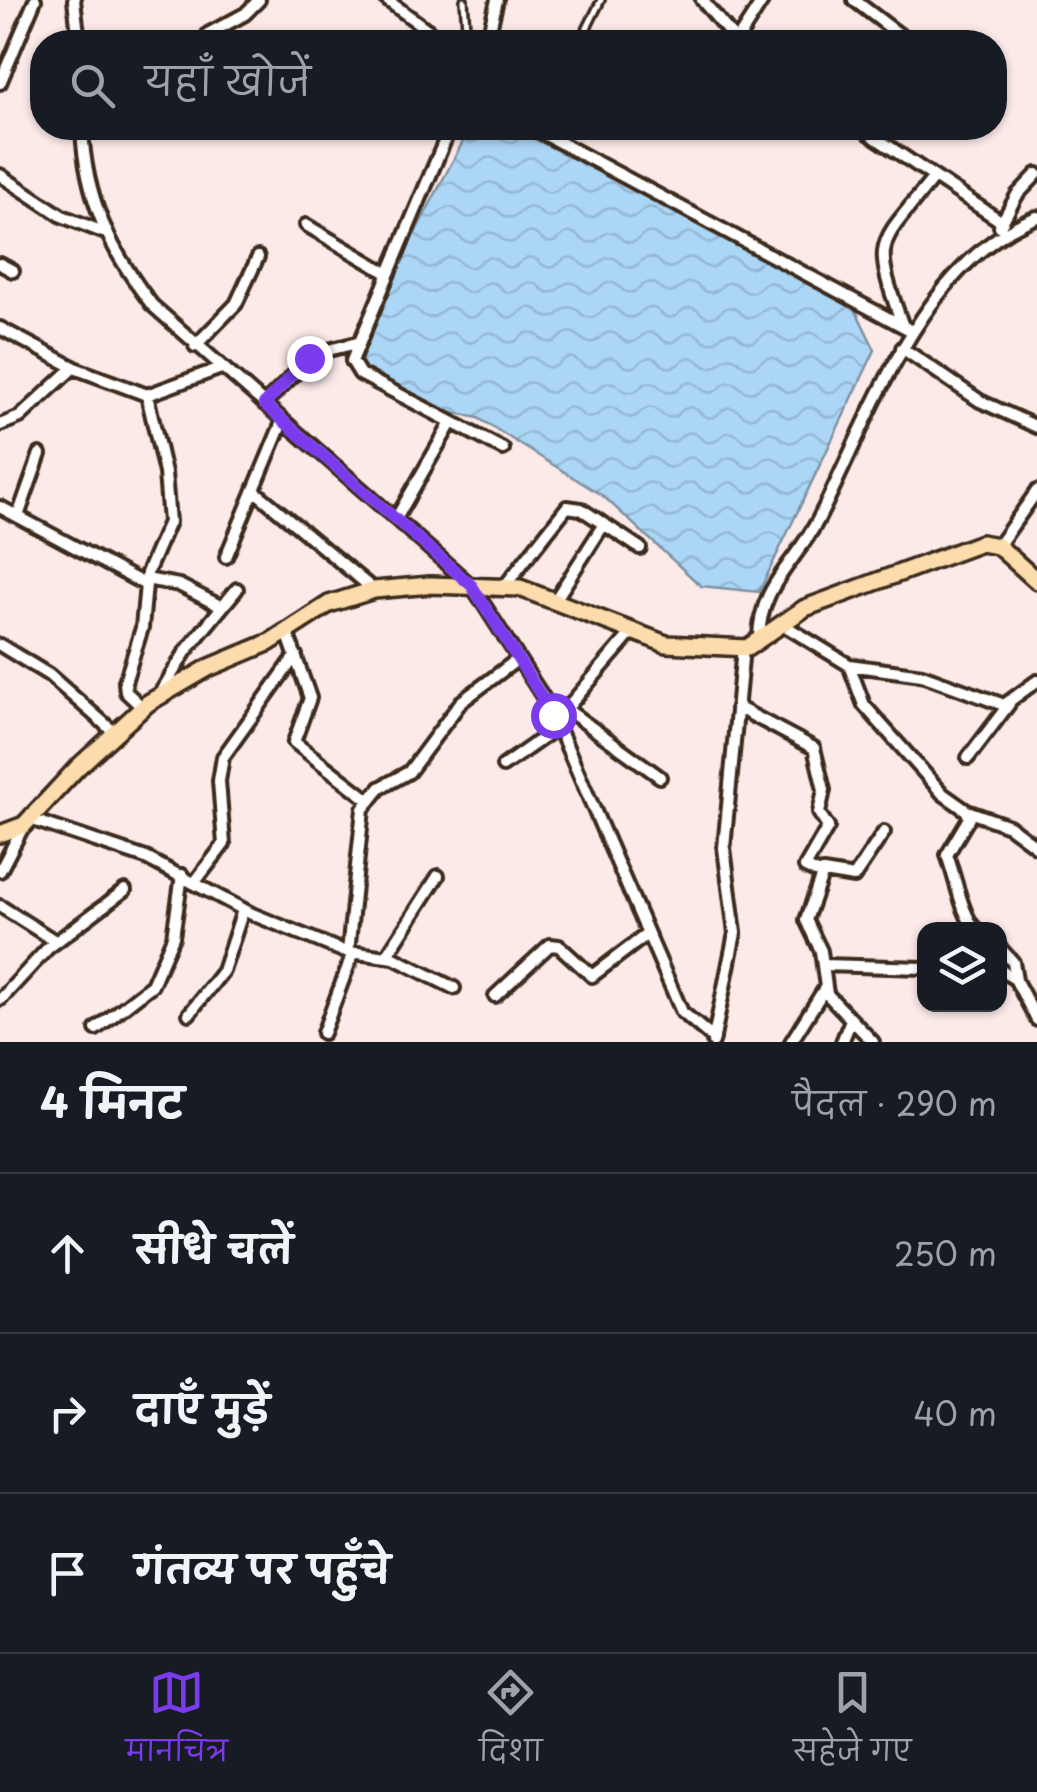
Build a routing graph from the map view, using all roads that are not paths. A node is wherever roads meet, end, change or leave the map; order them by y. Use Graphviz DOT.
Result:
graph roads {
  1 [pos="36,0"];
  2 [pos="74,0"];
  3 [pos="259,0"];
  4 [pos="387,0"];
  5 [pos="464,0"];
  6 [pos="497,0"];
  7 [pos="600,0"];
  8 [pos="702,0"];
  9 [pos="763,0"];
  10 [pos="854,0"];
  11 [pos="78,30"];
  12 [pos="215,30"];
  13 [pos="428,30"];
  14 [pos="466,30"];
  15 [pos="490,30"];
  16 [pos="586,30"];
  17 [pos="726,30"];
  18 [pos="744,30"];
  19 [pos="893,30"];
  20 [pos="0,83"];
  21 [pos="83,140"];
  22 [pos="445,140"];
  23 [pos="555,140"];
  24 [pos="879,140"];
  25 [pos="1037,174"];
  26 [pos="0,175"];
  27 [pos="934,177"];
  28 [pos="1037,217"];
  29 [pos="1002,222"];
  30 [pos="306,225"];
  31 [pos="104,233"];
  32 [pos="992,240"];
  33 [pos="258,256"];
  34 [pos="0,264"];
  35 [pos="13,271"];
  36 [pos="387,273"];
  37 [pos="0,328"];
  38 [pos="907,328"];
  39 [pos="357,343"];
  40 [pos="195,346"];
  41 [pos="902,348"];
  42 [pos="74,367"];
  43 [pos="222,368"];
  44 [pos="147,395"];
  45 [pos="264,404"];
  46 [pos="284,420"];
  47 [pos="451,423"];
  48 [pos="0,425"];
  49 [pos="1037,427"];
  50 [pos="503,449"];
  51 [pos="40,454"];
  52 [pos="1037,491"];
  53 [pos="256,492"];
  54 [pos="0,507"];
  55 [pos="18,516"];
  56 [pos="396,517"];
  57 [pos="604,524"];
  58 [pos="998,546"];
  59 [pos="640,548"];
  60 [pos="226,557"];
  61 [pos="1037,581"];
  62 [pos="146,582"];
  63 [pos="472,586"];
  64 [pos="504,587"];
  65 [pos="237,589"];
  66 [pos="374,590"];
  67 [pos="554,602"];
  68 [pos="222,608"];
  69 [pos="782,624"];
  70 [pos="287,632"];
  71 [pos="632,632"];
  72 [pos="759,640"];
  73 [pos="0,646"];
  74 [pos="743,648"];
  75 [pos="296,655"];
  76 [pos="518,659"];
  77 [pos="849,665"];
  78 [pos="1037,681"];
  79 [pos="157,698"];
  80 [pos="1008,704"];
  81 [pos="737,707"];
  82 [pos="143,708"];
  83 [pos="566,709"];
  84 [pos="556,725"];
  85 [pos="115,733"];
  86 [pos="968,758"];
  87 [pos="503,766"];
  88 [pos="660,777"];
  89 [pos="370,801"];
  90 [pos="967,811"];
  91 [pos="27,822"];
  92 [pos="884,832"];
  93 [pos="0,834"];
  94 [pos="1037,846"];
  95 [pos="0,871"];
  96 [pos="182,875"];
  97 [pos="822,875"];
  98 [pos="438,876"];
  99 [pos="194,882"];
  100 [pos="125,890"];
  101 [pos="0,906"];
  102 [pos="244,910"];
  103 [pos="968,922"];
  104 [pos="646,935"];
  105 [pos="56,941"];
  106 [pos="350,953"];
  107 [pos="1007,955"];
  108 [pos="386,957"];
  109 [pos="824,965"];
  110 [pos="917,968"];
  111 [pos="1007,975"];
  112 [pos="1016,981"];
  113 [pos="825,987"];
  114 [pos="454,988"];
  115 [pos="494,996"];
  116 [pos="1,999"];
  117 [pos="189,1014"];
  118 [pos="851,1020"];
  119 [pos="1037,1020"];
  120 [pos="96,1029"];
  121 [pos="322,1033"];
  122 [pos="713,1040"];
  123 [pos="792,1042"];
  124 [pos="842,1042"];
  125 [pos="872,1042"];
  1 -- 20 [label="street"];
  2 -- 11 [label="street"];
  3 -- 12 [label="street"];
  4 -- 13 [label="street"];
  5 -- 14 [label="lane"];
  6 -- 15 [label="street"];
  7 -- 16 [label="lane"];
  8 -- 17 [label="street"];
  9 -- 18 [label="street"];
  10 -- 19 [label="street"];
  21 -- 31 [label="street"];
  22 -- 36 [label="street"];
  23 -- 38 [label="street"];
  24 -- 27 [label="street"];
  25 -- 29 [label="street"];
  26 -- 31 [label="street"];
  27 -- 29 [label="street"];
  27 -- 38 [label="street"];
  28 -- 32 [label="street"];
  29 -- 32 [label="street"];
  30 -- 36 [label="street"];
  31 -- 40 [label="street"];
  32 -- 38 [label="street"];
  33 -- 40 [label="street"];
  34 -- 35 [label="street"];
  36 -- 39 [label="street"];
  37 -- 42 [label="street"];
  38 -- 41 [label="street"];
  39 -- 45 [label="street"];
  39 -- 47 [label="street"];
  40 -- 43 [label="street"];
  41 -- 49 [label="street"];
  41 -- 72 [label="street"];
  42 -- 44 [label="street"];
  42 -- 48 [label="street"];
  43 -- 44 [label="street"];
  43 -- 45 [label="street"];
  44 -- 62 [label="street"];
  45 -- 46 [label="street"];
  46 -- 53 [label="street"];
  46 -- 56 [label="street"];
  47 -- 50 [label="street"];
  47 -- 56 [label="street"];
  51 -- 55 [label="street"];
  52 -- 58 [label="street"];
  53 -- 60 [label="street"];
  53 -- 66 [label="street"];
  54 -- 55 [label="street"];
  55 -- 62 [label="street"];
  56 -- 63 [label="street"];
  57 -- 59 [label="street"];
  57 -- 64 [label="street"];
  57 -- 67 [label="street"];
  58 -- 61 [label="main road"];
  58 -- 69 [label="main road"];
  62 -- 68 [label="street"];
  62 -- 82 [label="street"];
  63 -- 64 [label="main road"];
  63 -- 66 [label="main road"];
  63 -- 76 [label="street"];
  64 -- 67 [label="main road"];
  65 -- 68 [label="street"];
  66 -- 70 [label="main road"];
  67 -- 71 [label="main road"];
  68 -- 79 [label="street"];
  69 -- 72 [label="main road"];
  69 -- 77 [label="street"];
  70 -- 75 [label="street"];
  70 -- 79 [label="main road"];
  71 -- 74 [label="main road"];
  71 -- 83 [label="street"];
  72 -- 74 [label="main road"];
  73 -- 85 [label="street"];
  74 -- 81 [label="street"];
  75 -- 89 [label="street"];
  75 -- 99 [label="street"];
  76 -- 84 [label="street"];
  76 -- 89 [label="street"];
  77 -- 80 [label="street"];
  77 -- 90 [label="street"];
  78 -- 80 [label="street"];
  79 -- 82 [label="main road"];
  80 -- 86 [label="street"];
  81 -- 97 [label="street"];
  81 -- 122 [label="street"];
  82 -- 85 [label="main road"];
  83 -- 84 [label="street"];
  83 -- 88 [label="street"];
  84 -- 87 [label="street"];
  84 -- 104 [label="street"];
  85 -- 91 [label="main road"];
  89 -- 106 [label="street"];
  90 -- 94 [label="street"];
  90 -- 103 [label="street"];
  91 -- 93 [label="main road"];
  91 -- 95 [label="street"];
  91 -- 96 [label="street"];
  92 -- 97 [label="street"];
  96 -- 99 [label="street"];
  96 -- 120 [label="street"];
  97 -- 109 [label="street"];
  98 -- 108 [label="street"];
  99 -- 102 [label="street"];
  100 -- 105 [label="street"];
  101 -- 105 [label="street"];
  102 -- 106 [label="street"];
  102 -- 117 [label="street"];
  104 -- 115 [label="street"];
  104 -- 122 [label="street"];
  105 -- 116 [label="street"];
  106 -- 108 [label="street"];
  106 -- 121 [label="street"];
  107 -- 112 [label="street"];
  108 -- 114 [label="street"];
  109 -- 110 [label="street"];
  109 -- 113 [label="street"];
  111 -- 112 [label="street"];
  112 -- 119 [label="street"];
  113 -- 118 [label="street"];
  113 -- 123 [label="street"];
  118 -- 124 [label="street"];
  118 -- 125 [label="street"];
}
